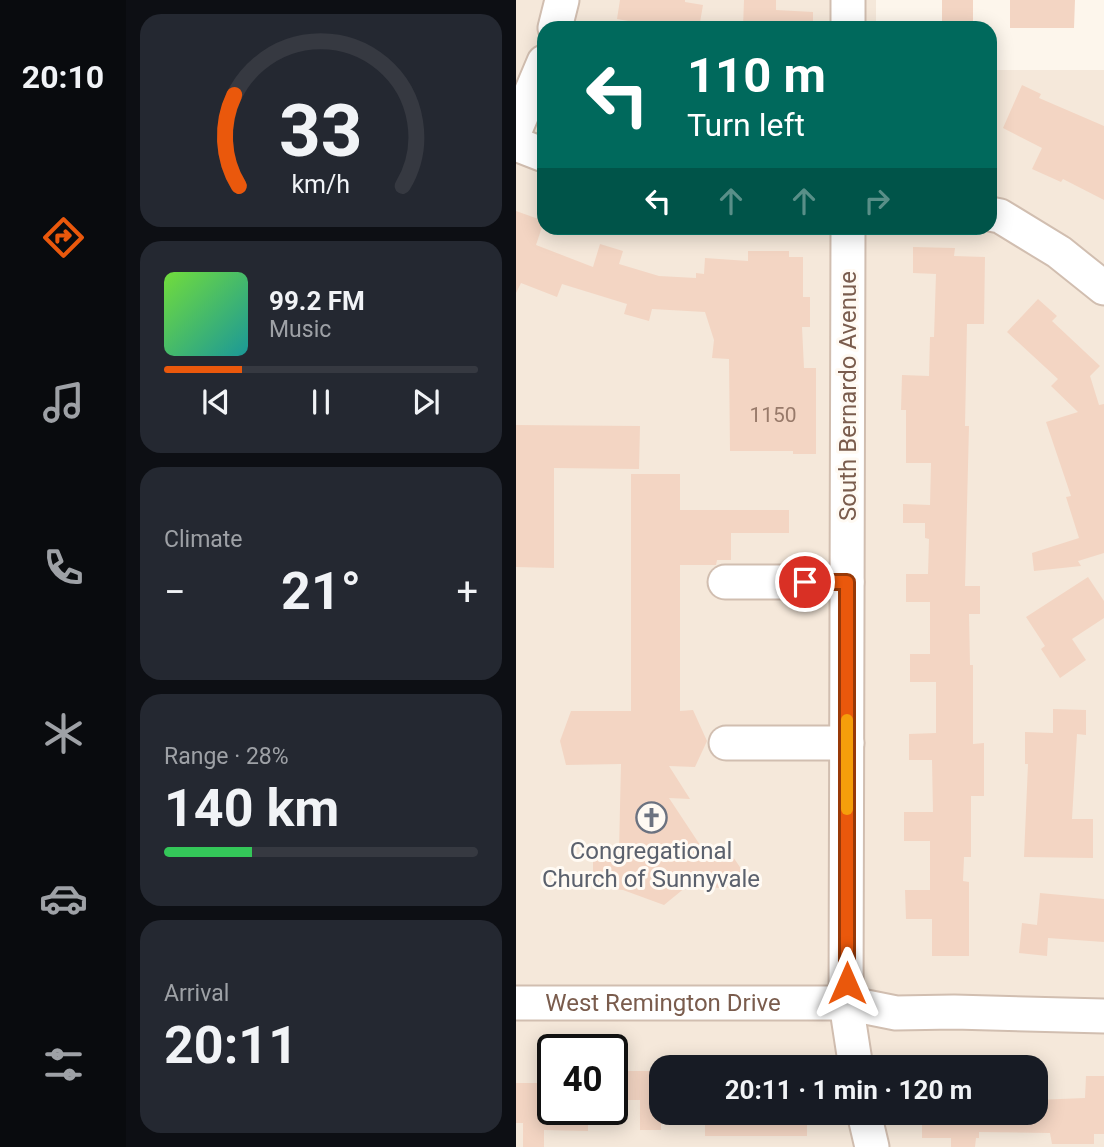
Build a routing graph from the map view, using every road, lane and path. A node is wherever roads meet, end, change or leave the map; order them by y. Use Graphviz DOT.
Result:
graph roads {
  1 [pos="562,0"];
  2 [pos="848,0"];
  3 [pos="557,21"];
  4 [pos="848,21"];
  5 [pos="537,78"];
  6 [pos="516,128"];
  7 [pos="516,144"];
  8 [pos="537,152"];
  9 [pos="997,215"];
  10 [pos="848,235"];
  11 [pos="1104,288"];
  12 [pos="725,582"];
  13 [pos="847,582"];
  14 [pos="726,743"];
  15 [pos="847,743"];
  16 [pos="516,1003"];
  17 [pos="846,1003"];
  18 [pos="1104,1016"];
  19 [pos="854,1055"];
  20 [pos="867,1125"];
  21 [pos="872,1147"];
  1 -- 3 [label="street"];
  2 -- 4 [label="street"];
  5 -- 6 [label="street"];
  7 -- 8 [label="street"];
  9 -- 11 [label="street"];
  10 -- 13 [label="street, South Bernardo Avenue"];
  12 -- 13 [label="street"];
  13 -- 15 [label="street, South Bernardo Avenue"];
  14 -- 15 [label="street"];
  15 -- 17 [label="street, South Bernardo Avenue"];
  16 -- 17 [label="street, West Remington Drive"];
  17 -- 18 [label="street, West Remington Drive"];
  17 -- 19 [label="street, South Bernardo Avenue"];
  20 -- 21 [label="street"];
}
